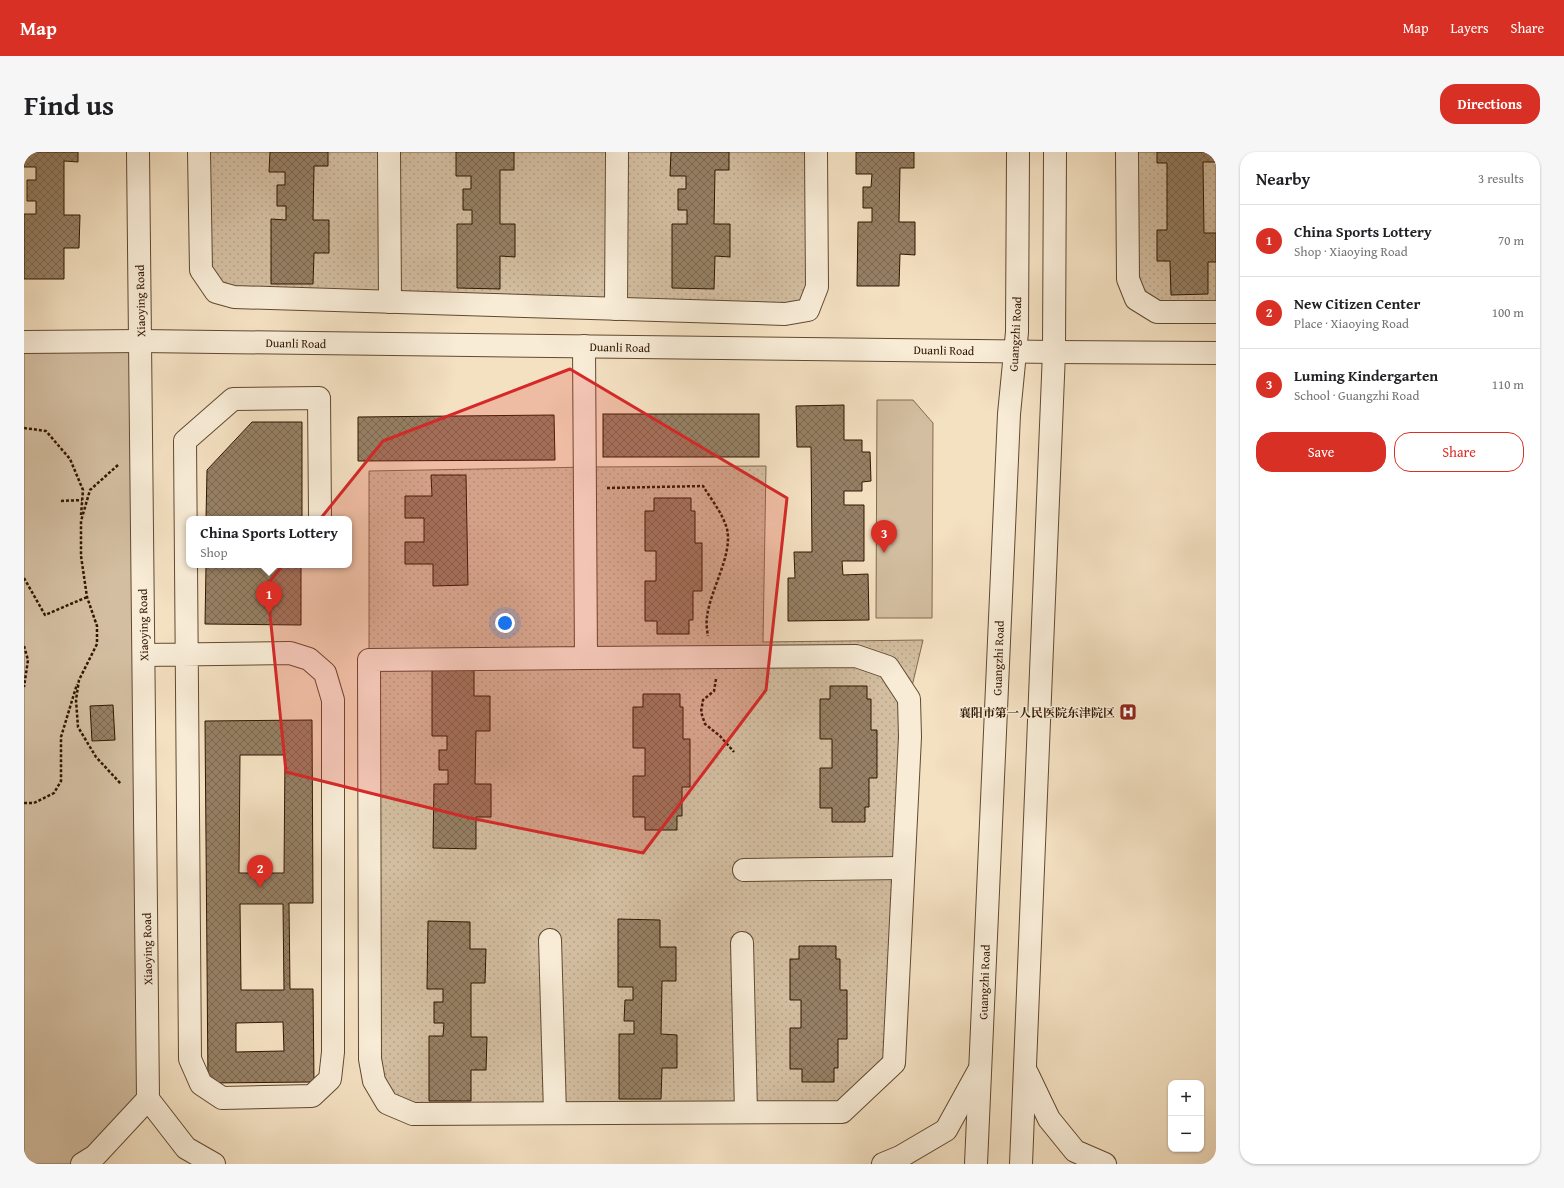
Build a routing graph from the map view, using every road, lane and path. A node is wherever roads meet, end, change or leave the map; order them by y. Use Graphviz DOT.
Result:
graph roads {
  1 [pos="138,152"];
  2 [pos="198,152"];
  3 [pos="389,152"];
  4 [pos="617,152"];
  5 [pos="816,152"];
  6 [pos="1018,152"];
  7 [pos="1055,152"];
  8 [pos="1128,152"];
  9 [pos="390,302"];
  10 [pos="616,309"];
  11 [pos="1216,312"];
  12 [pos="140,341"];
  13 [pos="24,342"];
  14 [pos="584,346"];
  15 [pos="1015,351"];
  16 [pos="1054,352"];
  17 [pos="1216,353"];
  18 [pos="24,428"];
  19 [pos="141,444"];
  20 [pos="585,489"];
  21 [pos="82,500"];
  22 [pos="61,501"];
  23 [pos="320,515"];
  24 [pos="81,521"];
  25 [pos="186,548"];
  26 [pos="186,568"];
  27 [pos="24,578"];
  28 [pos="86,597"];
  29 [pos="24,646"];
  30 [pos="187,654"];
  31 [pos="144,655"];
  32 [pos="716,657"];
  33 [pos="586,658"];
  34 [pos="79,680"];
  35 [pos="24,686"];
  36 [pos="734,752"];
  37 [pos="145,795"];
  38 [pos="24,803"];
  39 [pos="903,868"];
  40 [pos="744,870"];
  41 [pos="550,940"];
  42 [pos="742,943"];
  43 [pos="980,1068"];
  44 [pos="1026,1071"];
  45 [pos="148,1099"];
  46 [pos="746,1112"];
  47 [pos="555,1113"];
  48 [pos="82,1164"];
  49 [pos="214,1164"];
  50 [pos="883,1164"];
  51 [pos="976,1164"];
  52 [pos="1022,1164"];
  53 [pos="1105,1164"];
  1 -- 12 [label="street, Xiaoying Road"];
  2 -- 9 [label="street"];
  3 -- 9 [label="street"];
  4 -- 10 [label="street"];
  5 -- 10 [label="street"];
  6 -- 15 [label="street, Guangzhi Road"];
  7 -- 16 [label="street"];
  8 -- 11 [label="street"];
  9 -- 10 [label="street"];
  12 -- 13 [label="street, Duanli Road"];
  12 -- 14 [label="street, Duanli Road"];
  12 -- 19 [label="street, Xiaoying Road"];
  14 -- 15 [label="street, Duanli Road"];
  14 -- 20 [label="street"];
  15 -- 16 [label="street, Duanli Road"];
  15 -- 43 [label="street, Guangzhi Road"];
  16 -- 17 [label="street, Duanli Road"];
  16 -- 44 [label="street"];
  18 -- 21 [label="path"];
  19 -- 24 [label="path"];
  19 -- 31 [label="street, Xiaoying Road"];
  20 -- 32 [label="path"];
  20 -- 33 [label="street"];
  21 -- 22 [label="path"];
  21 -- 24 [label="path"];
  23 -- 25 [label="street"];
  24 -- 28 [label="path"];
  26 -- 30 [label="street"];
  27 -- 28 [label="path"];
  28 -- 34 [label="path"];
  29 -- 35 [label="path"];
  30 -- 30 [label="street"];
  30 -- 31 [label="street"];
  31 -- 37 [label="street, Xiaoying Road"];
  32 -- 33 [label="street"];
  32 -- 36 [label="path"];
  32 -- 39 [label="street"];
  33 -- 47 [label="street"];
  34 -- 37 [label="path"];
  34 -- 38 [label="path"];
  37 -- 45 [label="street, Xiaoying Road"];
  39 -- 40 [label="street"];
  39 -- 46 [label="street"];
  41 -- 47 [label="street"];
  42 -- 46 [label="street"];
  43 -- 50 [label="street"];
  43 -- 51 [label="street, Guangzhi Road"];
  44 -- 52 [label="street"];
  44 -- 53 [label="street"];
  45 -- 48 [label="street"];
  45 -- 49 [label="street"];
  46 -- 47 [label="street"];
}
